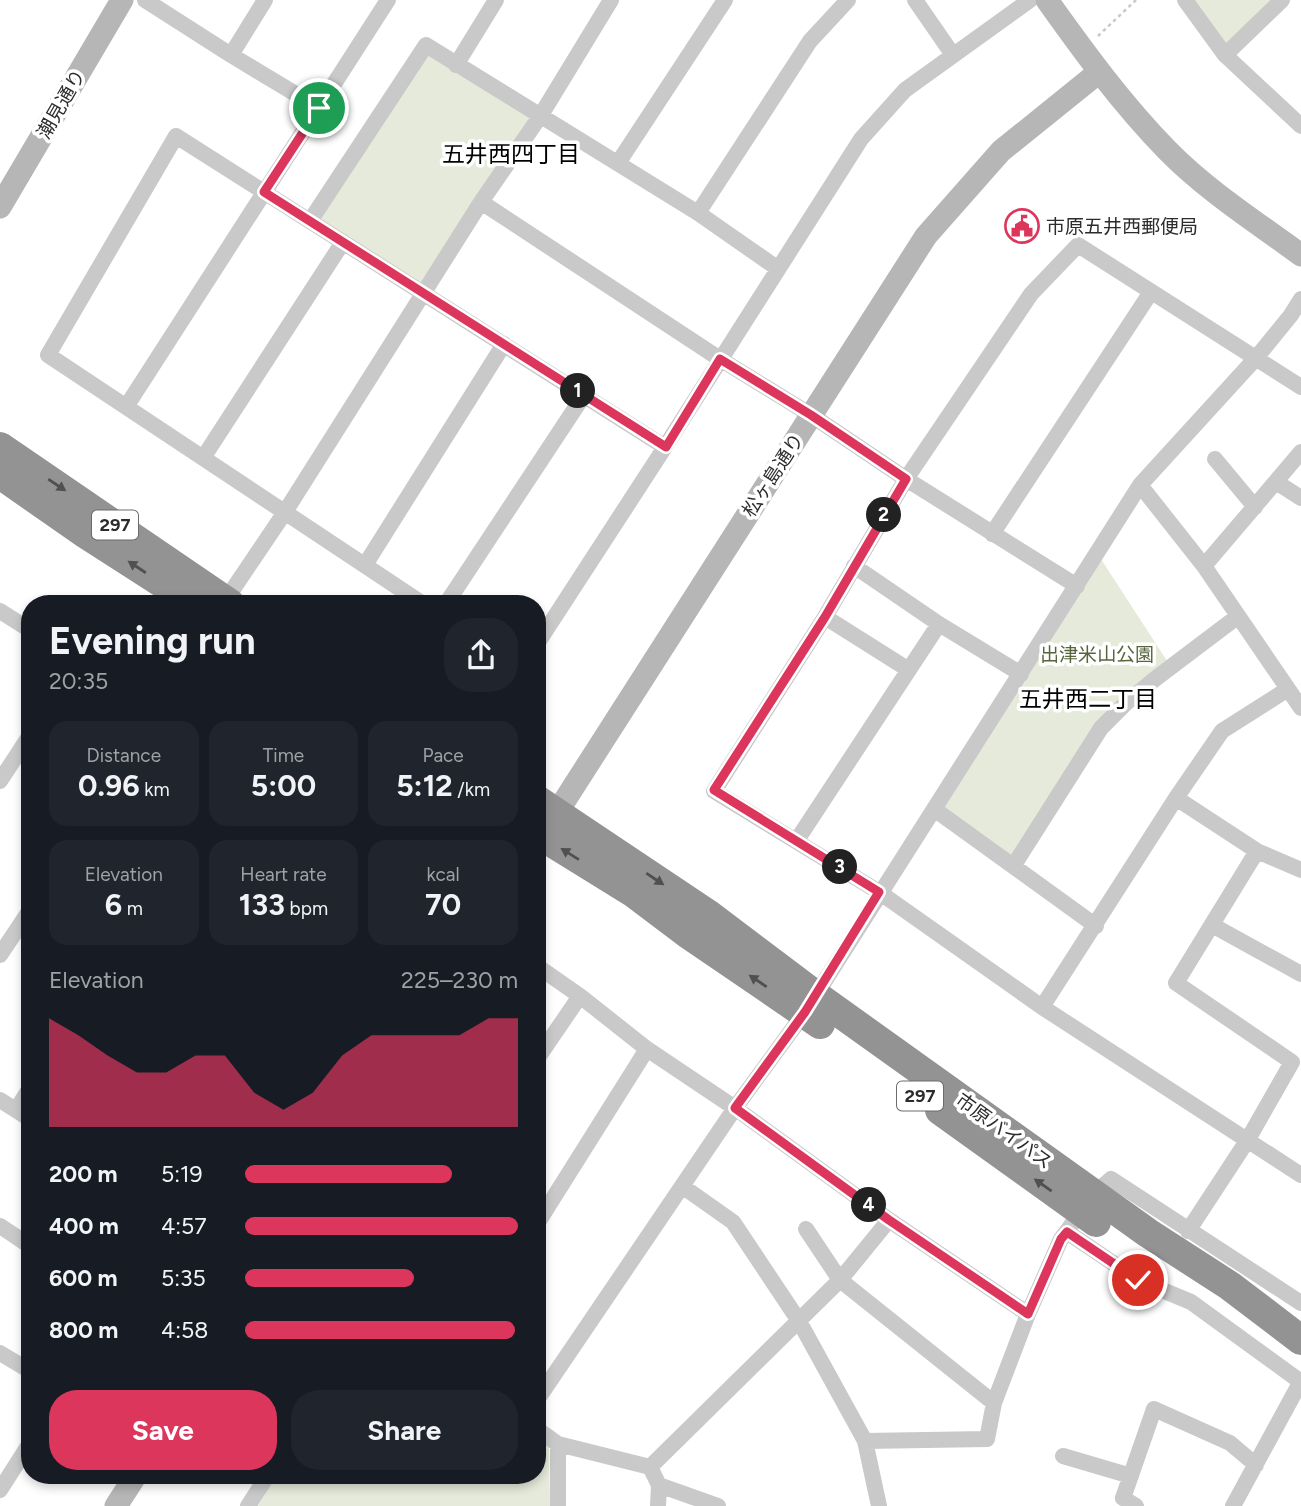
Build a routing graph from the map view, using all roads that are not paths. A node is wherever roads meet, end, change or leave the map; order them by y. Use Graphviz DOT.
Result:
graph roads {
  1 [pos="122,0"];
  2 [pos="145,0"];
  3 [pos="265,0"];
  4 [pos="388,0"];
  5 [pos="496,0"];
  6 [pos="611,0"];
  7 [pos="725,0"];
  8 [pos="848,0"];
  9 [pos="915,0"];
  10 [pos="1031,0"];
  11 [pos="1047,0"];
  12 [pos="1185,0"];
  13 [pos="1282,0"];
  14 [pos="231,55"];
  15 [pos="953,55"];
  16 [pos="1225,55"];
  17 [pos="456,65"];
  18 [pos="1099,72"];
  19 [pos="319,108"];
  20 [pos="541,115"];
  21 [pos="1299,121"];
  22 [pos="618,163"];
  23 [pos="264,192"];
  24 [pos="481,202"];
  25 [pos="0,207"];
  26 [pos="698,214"];
  27 [pos="310,221"];
  28 [pos="342,242"];
  29 [pos="1301,255"];
  30 [pos="777,268"];
  31 [pos="1151,292"];
  32 [pos="424,293"];
  33 [pos="1301,299"];
  34 [pos="504,344"];
  35 [pos="1256,358"];
  36 [pos="720,359"];
  37 [pos="1301,387"];
  38 [pos="584,395"];
  39 [pos="126,407"];
  40 [pos="811,415"];
  41 [pos="0,447"];
  42 [pos="666,447"];
  43 [pos="1301,452"];
  44 [pos="203,458"];
  45 [pos="1215,459"];
  46 [pos="0,474"];
  47 [pos="906,479"];
  48 [pos="1276,482"];
  49 [pos="1140,485"];
  50 [pos="1301,498"];
  51 [pos="1255,507"];
  52 [pos="285,512"];
  53 [pos="992,534"];
  54 [pos="365,565"];
  55 [pos="854,566"];
  56 [pos="1204,566"];
  57 [pos="1076,586"];
  58 [pos="181,595"];
  59 [pos="218,595"];
  60 [pos="232,595"];
  61 [pos="410,595"];
  62 [pos="452,595"];
  63 [pos="0,611"];
  64 [pos="825,617"];
  65 [pos="1237,617"];
  66 [pos="21,624"];
  67 [pos="939,624"];
  68 [pos="546,630"];
  69 [pos="909,670"];
  70 [pos="1021,674"];
  71 [pos="1288,689"];
  72 [pos="1301,708"];
  73 [pos="21,749"];
  74 [pos="0,781"];
  75 [pos="1176,798"];
  76 [pos="934,808"];
  77 [pos="546,819"];
  78 [pos="546,828"];
  79 [pos="797,840"];
  80 [pos="1257,851"];
  81 [pos="1014,865"];
  82 [pos="1301,870"];
  83 [pos="879,892"];
  84 [pos="21,924"];
  85 [pos="1212,925"];
  86 [pos="1096,926"];
  87 [pos="0,955"];
  88 [pos="546,972"];
  89 [pos="1301,974"];
  90 [pos="580,996"];
  91 [pos="810,1004"];
  92 [pos="1042,1007"];
  93 [pos="546,1046"];
  94 [pos="647,1049"];
  95 [pos="0,1100"];
  96 [pos="735,1108"];
  97 [pos="21,1113"];
  98 [pos="1247,1142"];
  99 [pos="1301,1175"];
  100 [pos="682,1186"];
  101 [pos="546,1210"];
  102 [pos="1080,1213"];
  103 [pos="889,1220"];
  104 [pos="0,1226"];
  105 [pos="806,1229"];
  106 [pos="1188,1231"];
  107 [pos="21,1240"];
  108 [pos="840,1280"];
  109 [pos="1301,1303"];
  110 [pos="1028,1314"];
  111 [pos="799,1321"];
  112 [pos="1301,1340"];
  113 [pos="0,1353"];
  114 [pos="1301,1362"];
  115 [pos="21,1366"];
  116 [pos="1301,1381"];
  117 [pos="546,1388"];
  118 [pos="994,1403"];
  119 [pos="546,1435"];
  120 [pos="865,1441"];
  121 [pos="558,1444"];
  122 [pos="1063,1455"];
  123 [pos="21,1457"];
  124 [pos="1256,1465"];
  125 [pos="650,1466"];
  126 [pos="1131,1476"];
  127 [pos="130,1484"];
  128 [pos="262,1484"];
  129 [pos="659,1485"];
  130 [pos="0,1490"];
  131 [pos="116,1506"];
  132 [pos="248,1506"];
  133 [pos="558,1506"];
  134 [pos="658,1506"];
  135 [pos="718,1506"];
  136 [pos="879,1506"];
  137 [pos="1136,1506"];
  138 [pos="1233,1506"];
  1 -- 25 [label="street, 潮見通り"];
  2 -- 14 [label="street"];
  3 -- 14 [label="street"];
  4 -- 19 [label="street"];
  5 -- 17 [label="street"];
  6 -- 20 [label="street"];
  7 -- 22 [label="street"];
  8 -- 26 [label="street"];
  9 -- 15 [label="street"];
  10 -- 15 [label="street"];
  11 -- 18 [label="street"];
  12 -- 16 [label="street"];
  13 -- 16 [label="street"];
  14 -- 19 [label="street"];
  15 -- 30 [label="street"];
  16 -- 21 [label="street"];
  17 -- 20 [label="street"];
  17 -- 27 [label="street"];
  18 -- 29 [label="street"];
  18 -- 40 [label="street, 松ヶ島通り"];
  19 -- 23 [label="street"];
  20 -- 22 [label="street"];
  20 -- 24 [label="street"];
  22 -- 26 [label="street"];
  23 -- 27 [label="street"];
  23 -- 39 [label="street"];
  23 -- 39 [label="street"];
  24 -- 32 [label="street"];
  24 -- 36 [label="street"];
  26 -- 30 [label="street"];
  27 -- 28 [label="street"];
  28 -- 32 [label="street"];
  28 -- 44 [label="street"];
  30 -- 36 [label="street"];
  31 -- 35 [label="street"];
  31 -- 47 [label="street"];
  31 -- 53 [label="street"];
  32 -- 34 [label="street"];
  32 -- 52 [label="street"];
  33 -- 35 [label="street"];
  34 -- 38 [label="street"];
  34 -- 54 [label="street"];
  35 -- 37 [label="street"];
  35 -- 49 [label="street"];
  36 -- 40 [label="street"];
  36 -- 42 [label="street"];
  38 -- 42 [label="street"];
  38 -- 62 [label="street"];
  39 -- 44 [label="street"];
  40 -- 47 [label="street"];
  40 -- 77 [label="street, 松ヶ島通り"];
  41 -- 59 [label="highway, 297, one-way"];
  42 -- 68 [label="street"];
  43 -- 48 [label="street"];
  44 -- 52 [label="street"];
  45 -- 51 [label="street"];
  58 -- 46 [label="highway, 297, one-way"];
  47 -- 53 [label="street"];
  47 -- 55 [label="street"];
  48 -- 50 [label="street"];
  48 -- 51 [label="street"];
  49 -- 56 [label="street"];
  49 -- 57 [label="street"];
  51 -- 56 [label="street"];
  52 -- 54 [label="street"];
  52 -- 60 [label="street"];
  53 -- 57 [label="street"];
  54 -- 61 [label="street"];
  55 -- 64 [label="street"];
  55 -- 67 [label="street"];
  56 -- 65 [label="street"];
  57 -- 70 [label="street"];
  63 -- 66 [label="street"];
  64 -- 69 [label="street"];
  64 -- 79 [label="street"];
  65 -- 71 [label="street"];
  65 -- 81 [label="street"];
  67 -- 69 [label="street"];
  67 -- 70 [label="street"];
  69 -- 79 [label="street"];
  70 -- 76 [label="street"];
  71 -- 72 [label="street"];
  71 -- 75 [label="street"];
  73 -- 74 [label="street"];
  75 -- 80 [label="street"];
  75 -- 86 [label="street"];
  76 -- 81 [label="street"];
  76 -- 83 [label="street"];
  78 -- 91 [label="highway, 市原バイパス / 297"];
  79 -- 83 [label="street"];
  80 -- 82 [label="street"];
  80 -- 85 [label="street"];
  81 -- 86 [label="street"];
  83 -- 91 [label="street"];
  83 -- 92 [label="street"];
  84 -- 87 [label="street"];
  85 -- 89 [label="street"];
  85 -- 98 [label="street"];
  86 -- 92 [label="street"];
  88 -- 90 [label="street"];
  90 -- 93 [label="street"];
  90 -- 94 [label="street"];
  91 -- 96 [label="street"];
  91 -- 102 [label="highway, 市原バイパス / 297"];
  92 -- 98 [label="street"];
  94 -- 96 [label="street"];
  94 -- 101 [label="street"];
  95 -- 97 [label="street"];
  96 -- 100 [label="street"];
  96 -- 103 [label="street"];
  98 -- 99 [label="street"];
  98 -- 106 [label="street"];
  100 -- 111 [label="street"];
  100 -- 117 [label="street"];
  102 -- 106 [label="street"];
  102 -- 110 [label="street"];
  102 -- 112 [label="highway, 市原バイパス / 297"];
  102 -- 114 [label="highway, 市原バイパス / 297"];
  102 -- 116 [label="street"];
  103 -- 108 [label="street"];
  103 -- 110 [label="street"];
  104 -- 107 [label="street"];
  105 -- 108 [label="street"];
  106 -- 109 [label="street"];
  108 -- 111 [label="street"];
  108 -- 118 [label="street"];
  110 -- 118 [label="street"];
  111 -- 120 [label="street"];
  111 -- 125 [label="street"];
  113 -- 115 [label="street"];
  116 -- 124 [label="street"];
  118 -- 120 [label="street"];
  119 -- 121 [label="street"];
  120 -- 136 [label="street"];
  121 -- 125 [label="street"];
  121 -- 133 [label="street"];
  122 -- 126 [label="street"];
  123 -- 130 [label="street"];
  124 -- 126 [label="street"];
  124 -- 138 [label="street"];
  125 -- 129 [label="street"];
  126 -- 137 [label="street"];
  127 -- 131 [label="street"];
  128 -- 132 [label="street"];
  129 -- 134 [label="street"];
  129 -- 135 [label="street"];
}
